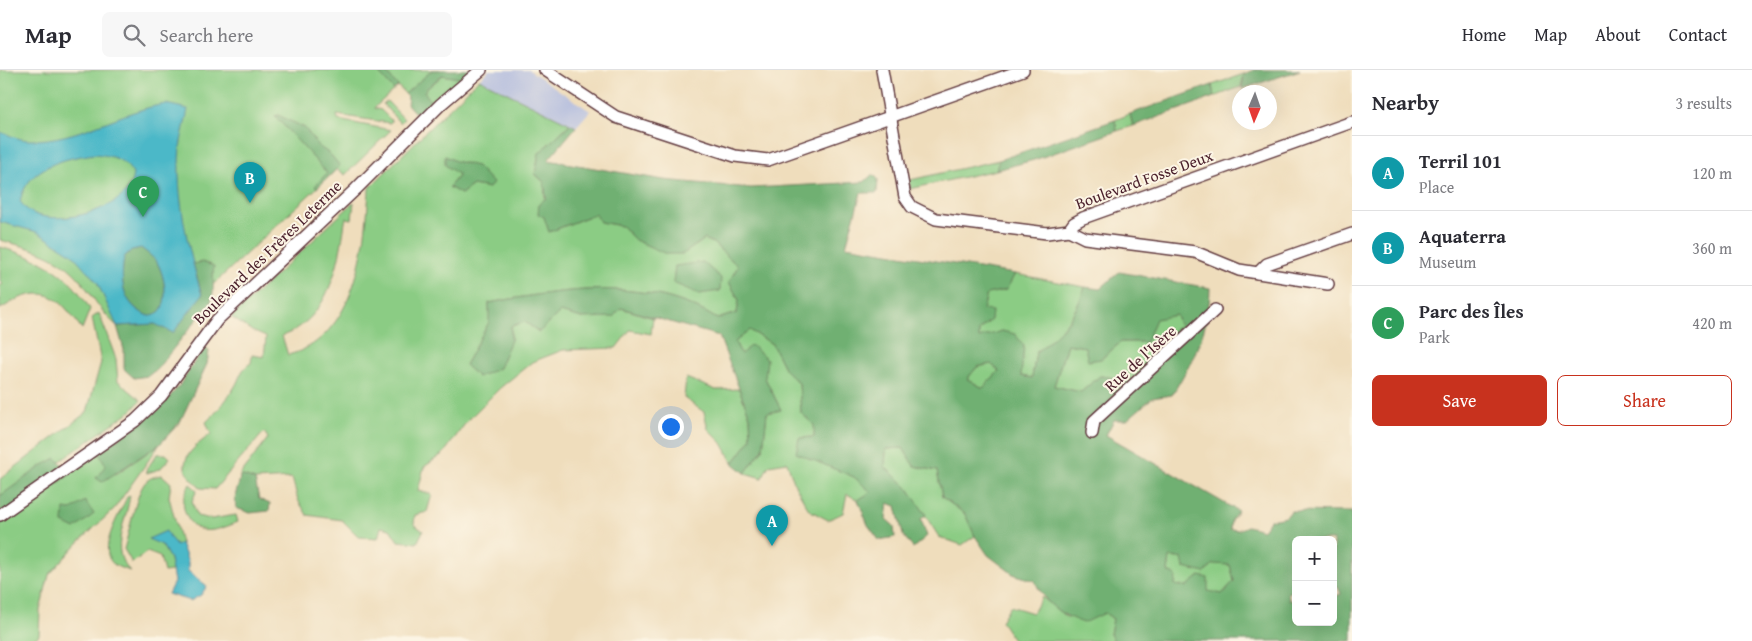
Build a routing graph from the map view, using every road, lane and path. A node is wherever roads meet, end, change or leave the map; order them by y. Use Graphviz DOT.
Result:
graph roads {
  1 [pos="481,70"];
  2 [pos="545,70"];
  3 [pos="882,70"];
  4 [pos="1023,70"];
  5 [pos="890,118"];
  6 [pos="1352,122"];
  7 [pos="1069,230"];
  8 [pos="1352,234"];
  9 [pos="1258,273"];
  10 [pos="1328,284"];
  11 [pos="1215,310"];
  12 [pos="1092,433"];
  13 [pos="0,515"];
  1 -- 13 [label="street, Boulevard des Frères Leterme"];
  2 -- 5 [label="street"];
  3 -- 5 [label="street, Boulevard Fosse Deux"];
  4 -- 5 [label="street"];
  5 -- 7 [label="street, Boulevard Fosse Deux"];
  6 -- 7 [label="street, Boulevard Fosse Deux"];
  7 -- 9 [label="street"];
  8 -- 9 [label="street"];
  9 -- 10 [label="street"];
  11 -- 12 [label="street, Rue de l'Isère"];
}
